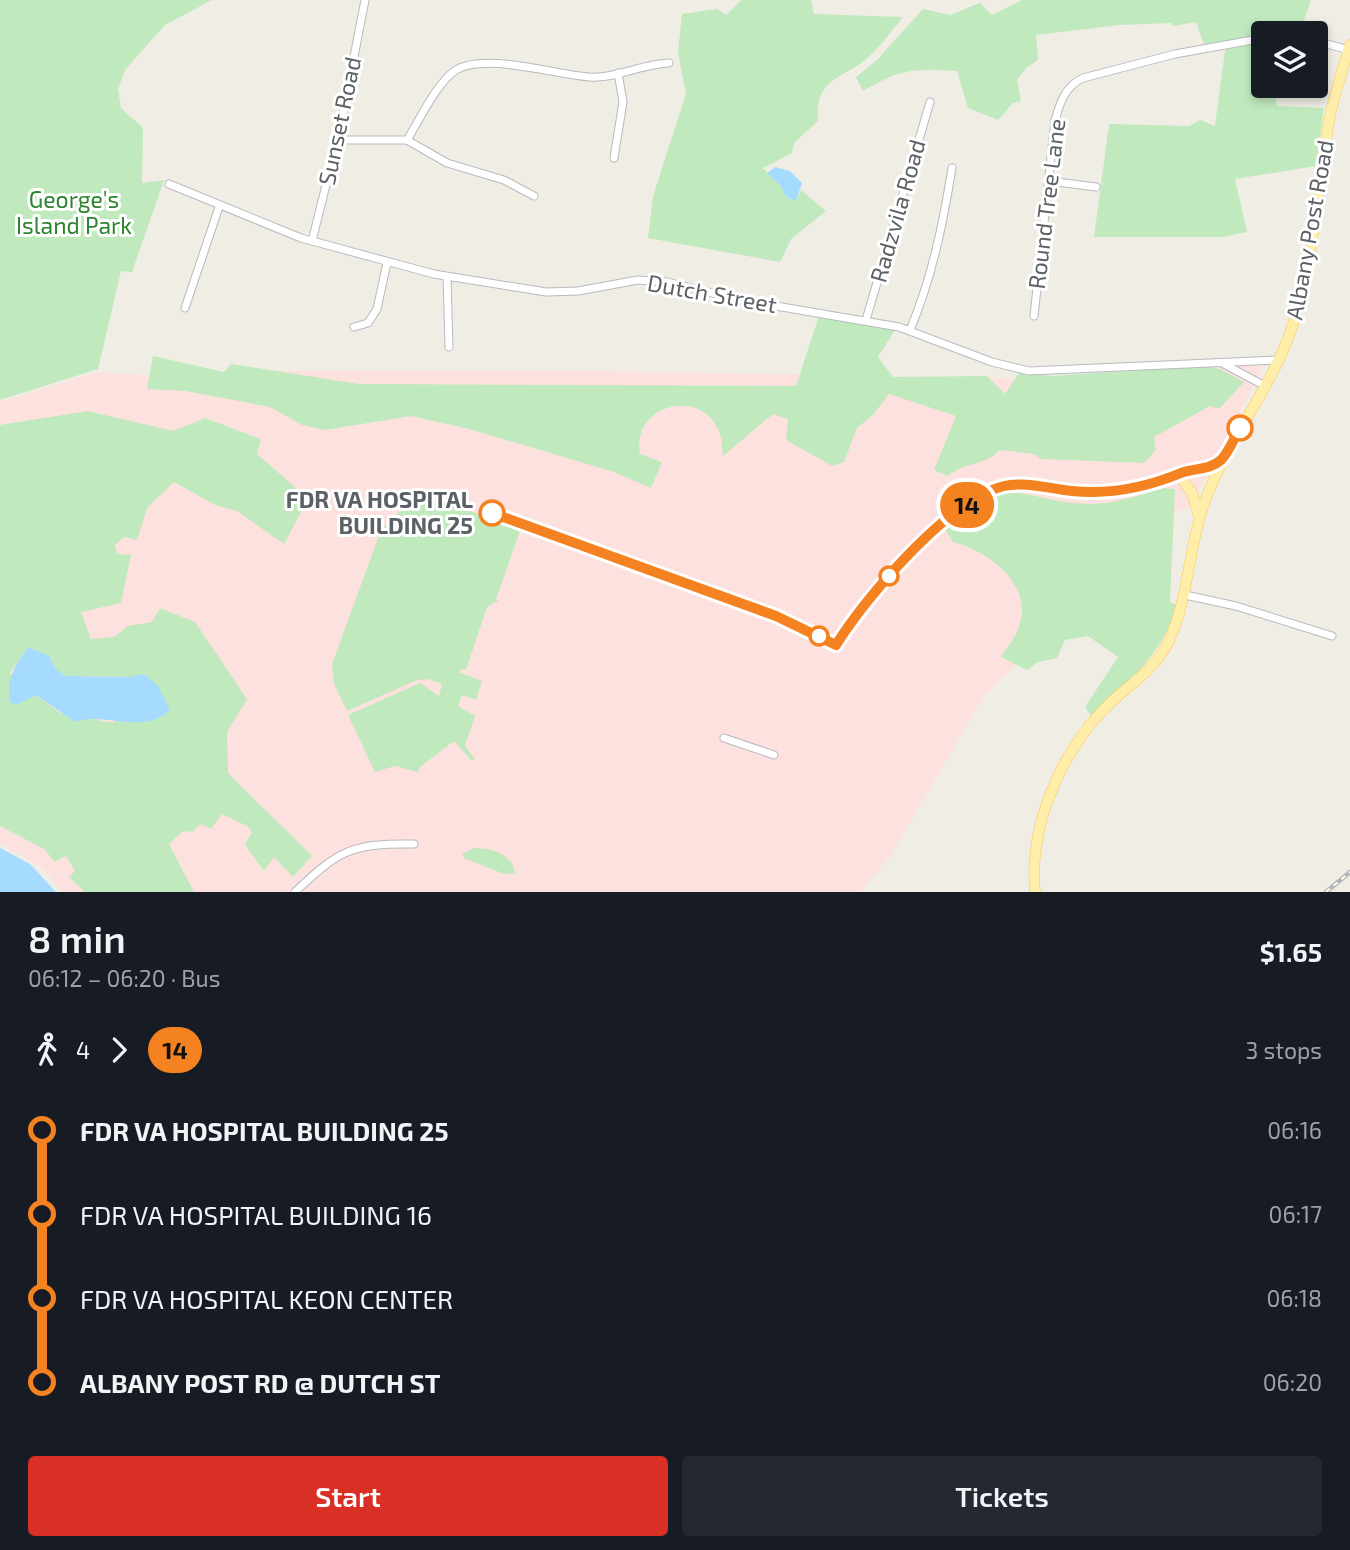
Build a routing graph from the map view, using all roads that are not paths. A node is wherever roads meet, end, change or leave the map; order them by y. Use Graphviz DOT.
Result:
graph roads {
  1 [pos="365,0"];
  2 [pos="1251,40"];
  3 [pos="1328,44"];
  4 [pos="1349,48"];
  5 [pos="669,63"];
  6 [pos="618,73"];
  7 [pos="930,102"];
  8 [pos="337,140"];
  9 [pos="407,140"];
  10 [pos="614,158"];
  11 [pos="952,168"];
  12 [pos="1049,181"];
  13 [pos="169,184"];
  14 [pos="1096,187"];
  15 [pos="534,197"];
  16 [pos="219,206"];
  17 [pos="312,241"];
  18 [pos="387,263"];
  19 [pos="447,277"];
  20 [pos="185,308"];
  21 [pos="1034,316"];
  22 [pos="866,320"];
  23 [pos="354,327"];
  24 [pos="910,330"];
  25 [pos="449,347"];
  26 [pos="1278,360"];
  27 [pos="1222,363"];
  28 [pos="1265,386"];
  29 [pos="1184,482"];
  30 [pos="1200,517"];
  31 [pos="1185,595"];
  32 [pos="1332,636"];
  33 [pos="724,738"];
  34 [pos="774,755"];
  35 [pos="414,844"];
  36 [pos="295,892"];
  37 [pos="1035,892"];
  1 -- 8 [label="street, Sunset Road"];
  2 -- 12 [label="street, Round Tree Lane"];
  3 -- 4 [label="street"];
  4 -- 26 [label="main road, Albany Post Road"];
  5 -- 6 [label="street"];
  6 -- 9 [label="street"];
  6 -- 10 [label="street"];
  7 -- 22 [label="street, Radzvila Road"];
  8 -- 9 [label="street"];
  8 -- 17 [label="street, Sunset Road"];
  9 -- 15 [label="street"];
  11 -- 24 [label="street"];
  12 -- 14 [label="street"];
  12 -- 21 [label="street, Round Tree Lane"];
  13 -- 16 [label="street, Dutch Street"];
  16 -- 17 [label="street, Dutch Street"];
  16 -- 20 [label="street"];
  17 -- 18 [label="street, Dutch Street"];
  18 -- 19 [label="street, Dutch Street"];
  18 -- 23 [label="street"];
  19 -- 22 [label="street, Dutch Street"];
  19 -- 25 [label="street"];
  22 -- 24 [label="street, Dutch Street"];
  24 -- 27 [label="street, Dutch Street"];
  26 -- 27 [label="street, Dutch Street"];
  26 -- 28 [label="main road, Albany Post Road"];
  27 -- 28 [label="street"];
  28 -- 30 [label="main road, Albany Post Road"];
  29 -- 30 [label="main road"];
  30 -- 31 [label="main road, Albany Post Road"];
  31 -- 32 [label="street"];
  31 -- 37 [label="main road, Albany Post Road"];
  33 -- 34 [label="street"];
  35 -- 36 [label="street"];
}
